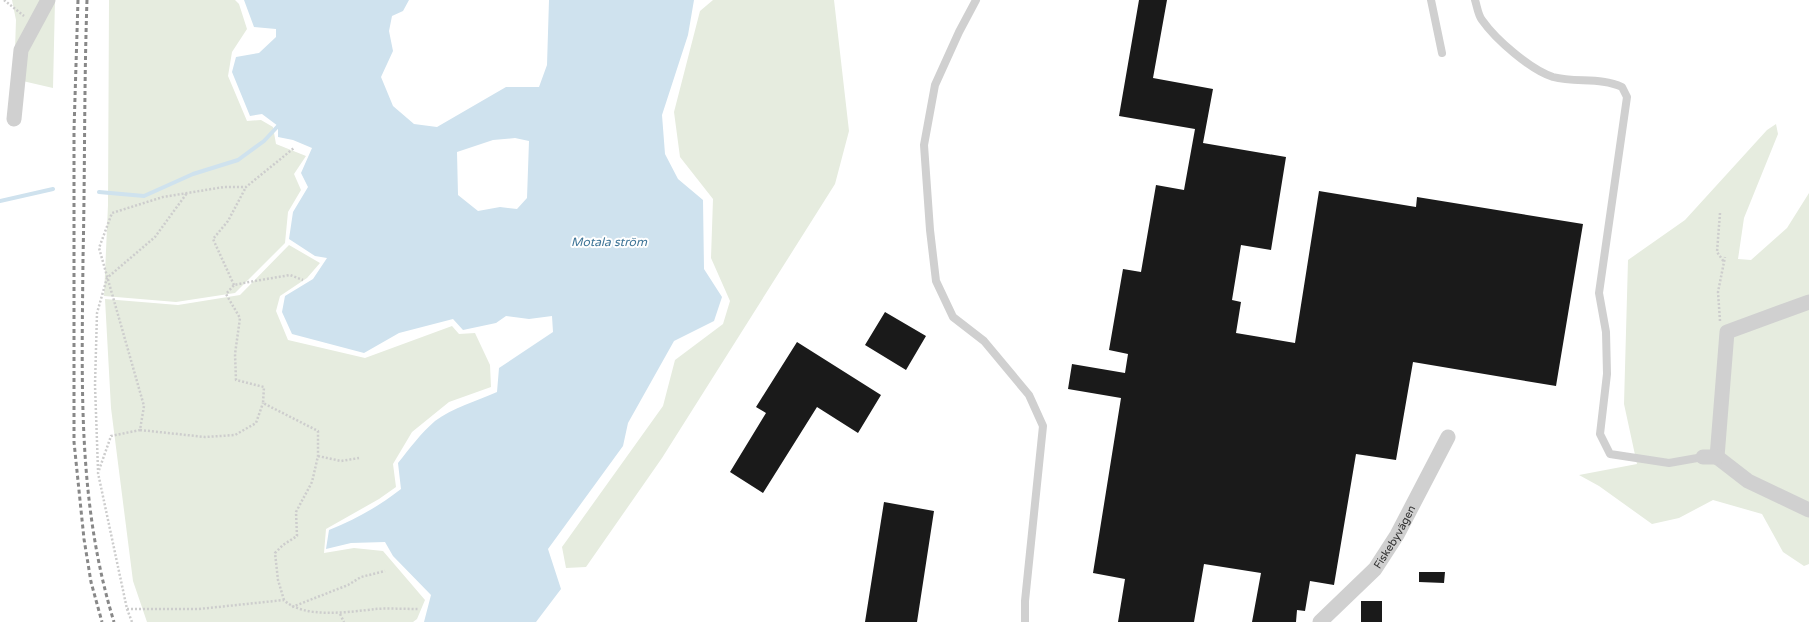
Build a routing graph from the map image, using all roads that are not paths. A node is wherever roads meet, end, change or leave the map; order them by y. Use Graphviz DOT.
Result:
graph roads {
  1 [pos="48,0"];
  2 [pos="976,0"];
  3 [pos="1431,0"];
  4 [pos="1475,0"];
  5 [pos="1442,53"];
  6 [pos="14,119"];
  7 [pos="1809,302"];
  8 [pos="1448,438"];
  9 [pos="1710,457"];
  10 [pos="1809,510"];
  11 [pos="1025,622"];
  12 [pos="1320,622"];
  1 -- 6 [label="street"];
  2 -- 11 [label="lane"];
  3 -- 5 [label="lane"];
  4 -- 9 [label="lane"];
  7 -- 9 [label="street"];
  8 -- 12 [label="street, Fiskebyvägen"];
  9 -- 10 [label="street"];
}
